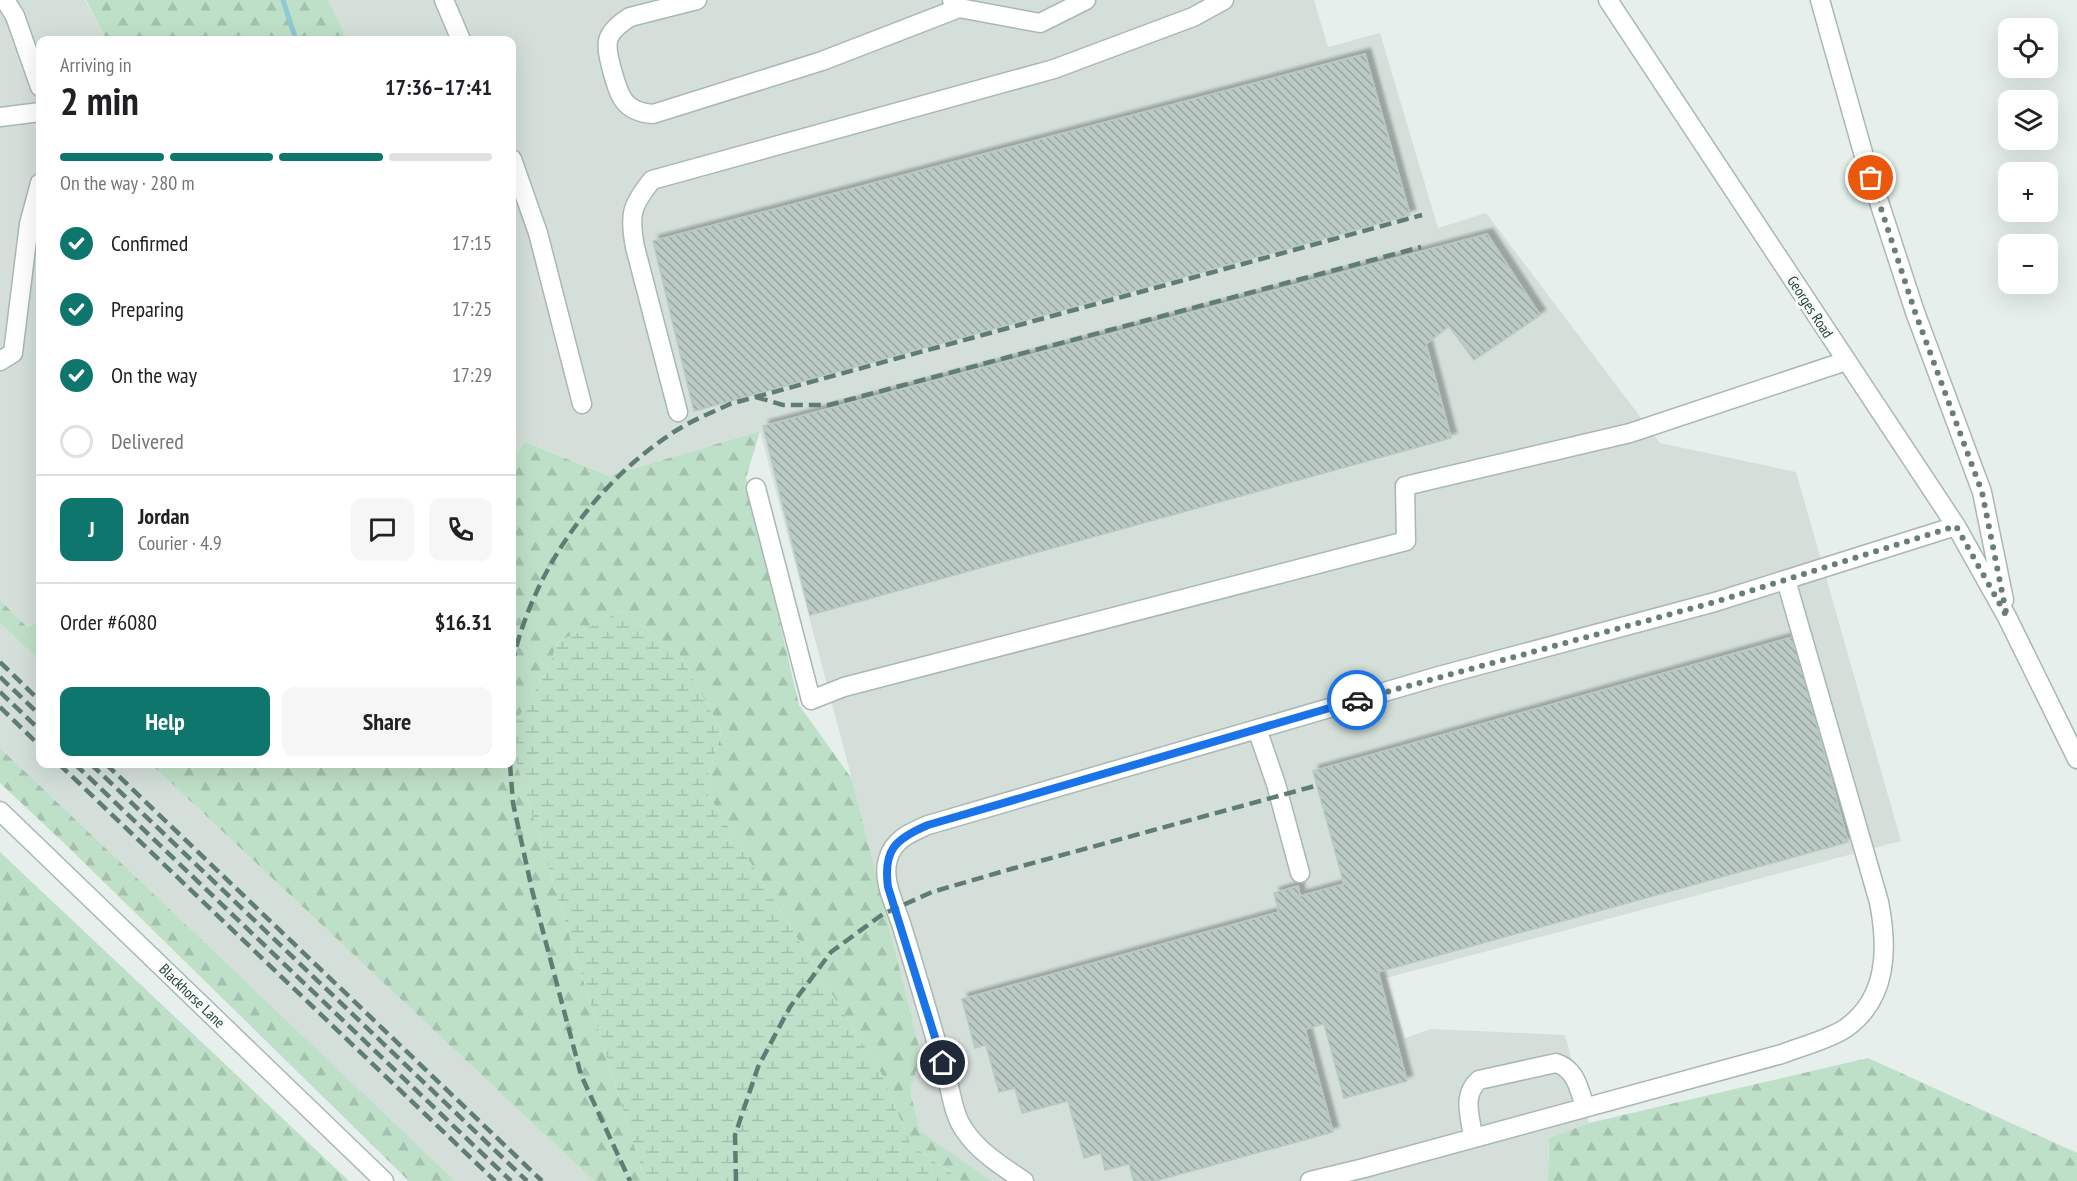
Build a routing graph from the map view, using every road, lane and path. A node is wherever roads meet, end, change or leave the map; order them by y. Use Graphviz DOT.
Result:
graph roads {
  1 [pos="5,0"];
  2 [pos="444,0"];
  3 [pos="697,0"];
  4 [pos="1086,0"];
  5 [pos="1224,0"];
  6 [pos="1608,0"];
  7 [pos="1820,0"];
  8 [pos="956,4"];
  9 [pos="459,36"];
  10 [pos="36,76"];
  11 [pos="36,112"];
  12 [pos="0,117"];
  13 [pos="516,170"];
  14 [pos="36,198"];
  15 [pos="0,361"];
  16 [pos="1846,361"];
  17 [pos="582,404"];
  18 [pos="678,412"];
  19 [pos="756,488"];
  20 [pos="1956,526"];
  21 [pos="1786,580"];
  22 [pos="2007,617"];
  23 [pos="1257,729"];
  24 [pos="2077,759"];
  25 [pos="0,811"];
  26 [pos="1300,873"];
  27 [pos="1585,1107"];
  28 [pos="1473,1138"];
  29 [pos="384,1181"];
  30 [pos="1024,1181"];
  31 [pos="1310,1181"];
  1 -- 10 [label="street"];
  2 -- 9 [label="street"];
  3 -- 8 [label="street"];
  4 -- 8 [label="street"];
  5 -- 18 [label="street"];
  6 -- 16 [label="street, Georges Road"];
  7 -- 22 [label="street, Georges Road"];
  11 -- 12 [label="street"];
  13 -- 17 [label="street"];
  14 -- 15 [label="street"];
  16 -- 19 [label="street"];
  16 -- 20 [label="street, Georges Road"];
  20 -- 21 [label="street"];
  20 -- 22 [label="street, Georges Road"];
  21 -- 23 [label="street"];
  21 -- 27 [label="street"];
  22 -- 24 [label="street, Georges Road"];
  23 -- 26 [label="street"];
  23 -- 30 [label="street"];
  25 -- 29 [label="street, Blackhorse Lane"];
  27 -- 28 [label="street"];
  27 -- 28 [label="street"];
  28 -- 31 [label="street"];
}
